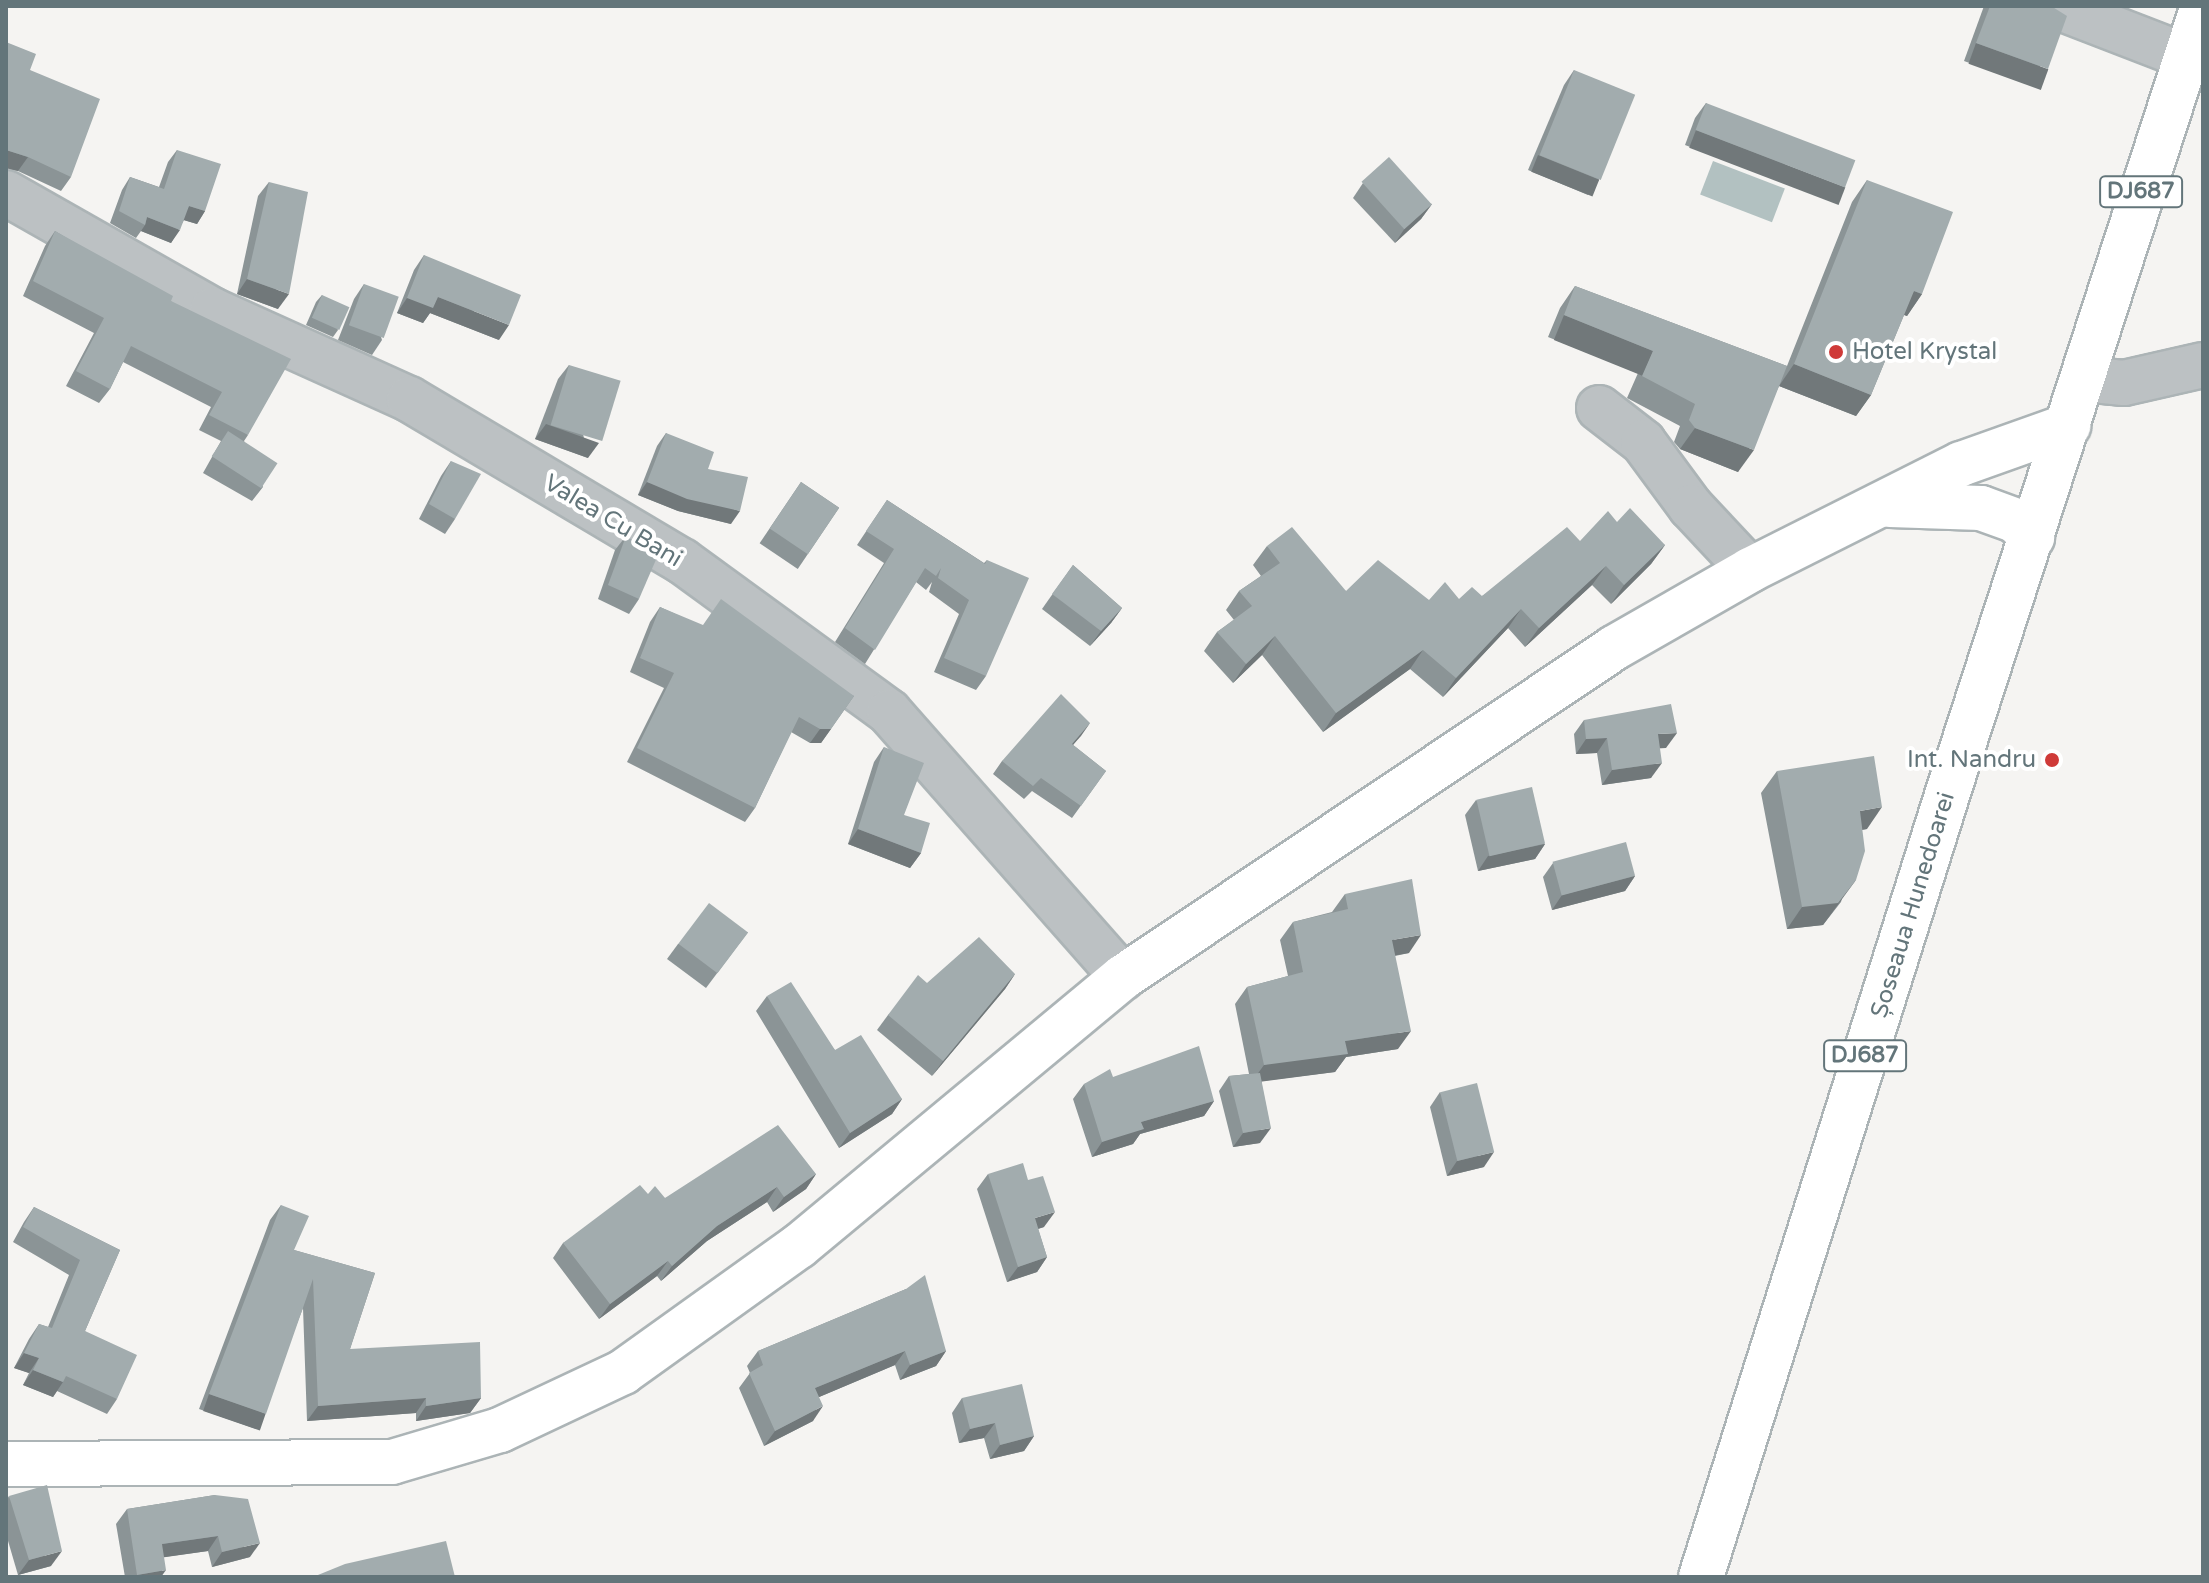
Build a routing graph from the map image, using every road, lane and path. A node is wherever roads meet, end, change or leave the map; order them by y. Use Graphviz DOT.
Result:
graph roads {
  1 [pos="2055,6"];
  2 [pos="2203,6"];
  3 [pos="2187,57"];
  4 [pos="6,193"];
  5 [pos="2203,365"];
  6 [pos="2083,379"];
  7 [pos="1599,408"];
  8 [pos="2068,426"];
  9 [pos="1879,505"];
  10 [pos="2032,537"];
  11 [pos="1750,570"];
  12 [pos="1123,977"];
  13 [pos="6,1464"];
  14 [pos="1701,1577"];
  1 -- 3 [label="street"];
  2 -- 3 [label="main road, Șoseaua Hunedoarei / DJ687"];
  3 -- 6 [label="main road, Șoseaua Hunedoarei / DJ687"];
  4 -- 12 [label="street, Valea Cu Bani"];
  5 -- 6 [label="street"];
  6 -- 8 [label="main road, Șoseaua Hunedoarei / DJ687"];
  7 -- 11 [label="street"];
  8 -- 9 [label="main road"];
  8 -- 10 [label="main road, Șoseaua Hunedoarei / DJ687"];
  9 -- 10 [label="main road"];
  9 -- 11 [label="main road"];
  10 -- 14 [label="main road, Șoseaua Hunedoarei / DJ687"];
  11 -- 12 [label="main road"];
  12 -- 13 [label="main road"];
}
